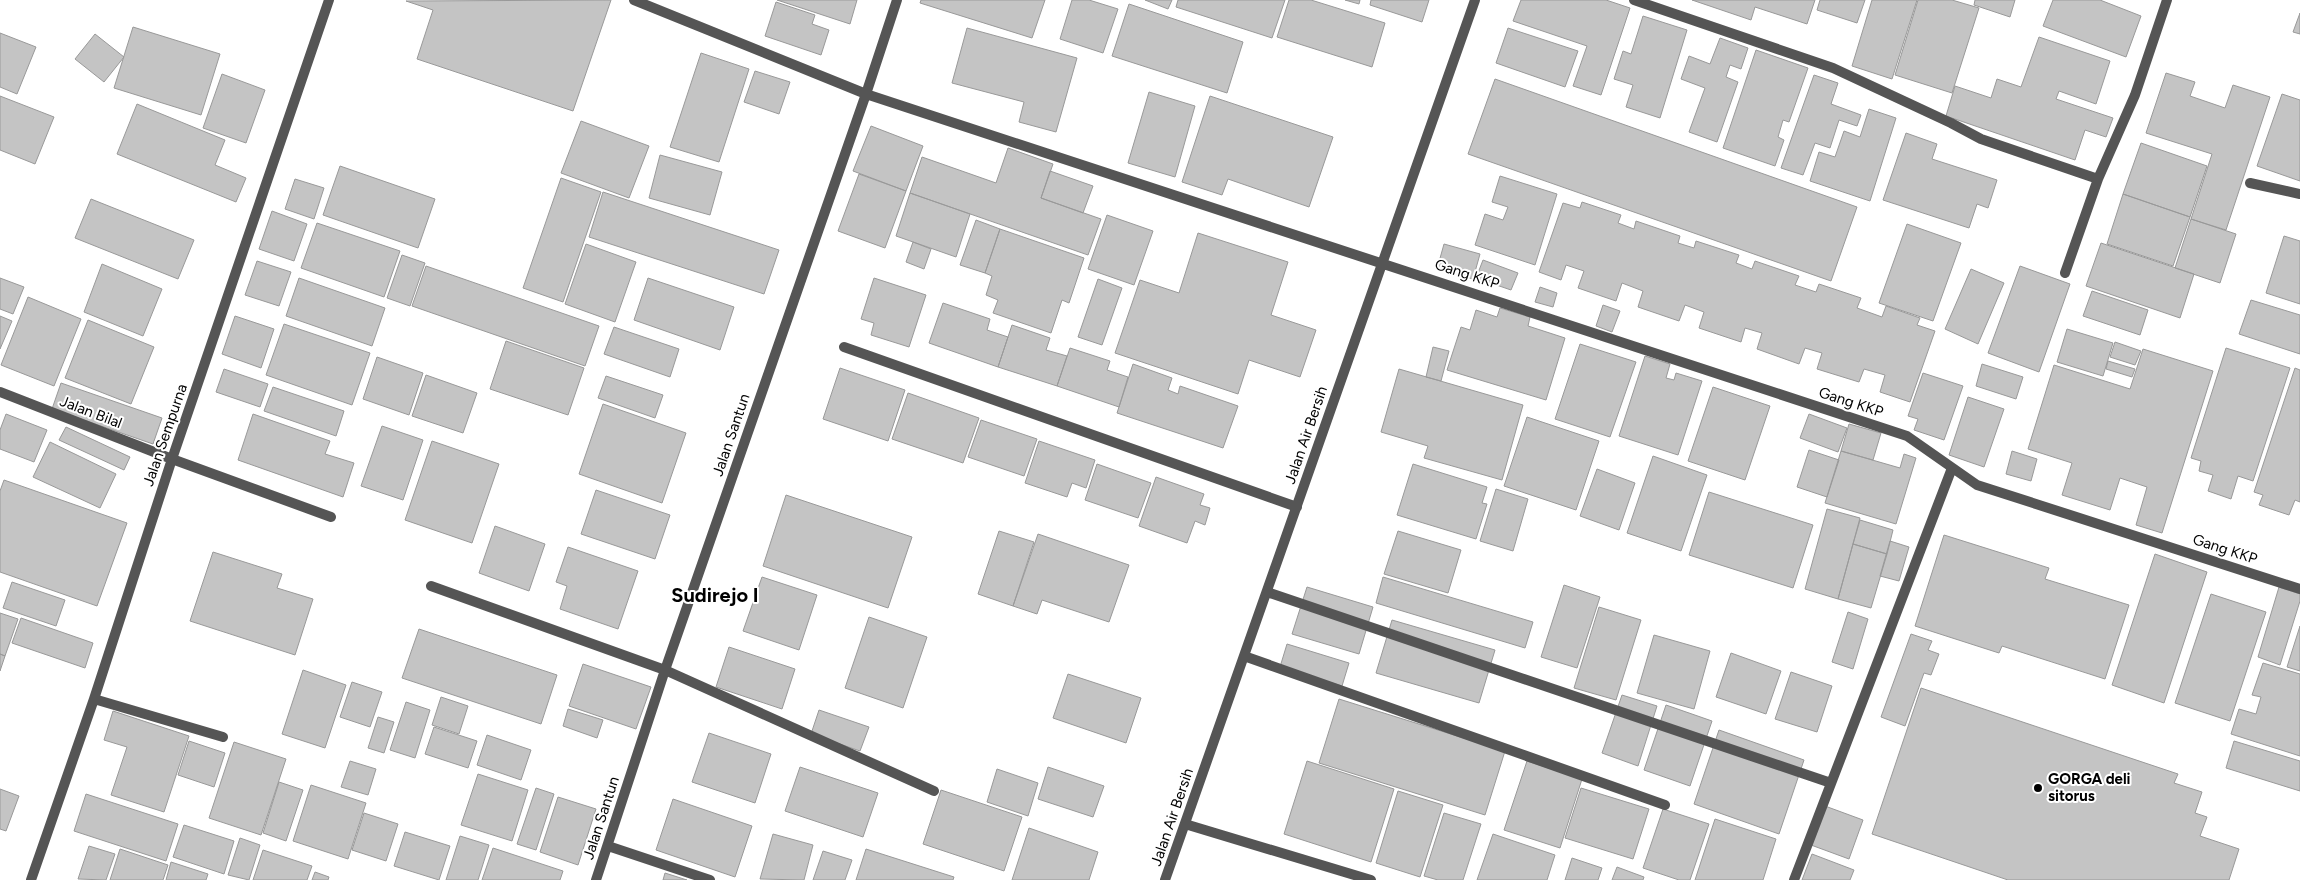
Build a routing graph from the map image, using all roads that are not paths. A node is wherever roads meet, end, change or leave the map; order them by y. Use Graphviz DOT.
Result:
graph roads {
  1 [pos="329,0"];
  2 [pos="634,0"];
  3 [pos="897,0"];
  4 [pos="1476,0"];
  5 [pos="1634,0"];
  6 [pos="2167,0"];
  7 [pos="866,94"];
  8 [pos="2098,179"];
  9 [pos="2250,183"];
  10 [pos="2300,194"];
  11 [pos="1383,262"];
  12 [pos="2065,273"];
  13 [pos="844,347"];
  14 [pos="0,392"];
  15 [pos="172,459"];
  16 [pos="1952,468"];
  17 [pos="1297,507"];
  18 [pos="331,517"];
  19 [pos="431,586"];
  20 [pos="2300,589"];
  21 [pos="1267,592"];
  22 [pos="1244,656"];
  23 [pos="665,670"];
  24 [pos="94,699"];
  25 [pos="223,737"];
  26 [pos="1831,783"];
  27 [pos="934,791"];
  28 [pos="1665,805"];
  29 [pos="1185,824"];
  30 [pos="608,846"];
  31 [pos="31,880"];
  32 [pos="596,880"];
  33 [pos="710,880"];
  34 [pos="1165,880"];
  35 [pos="1371,880"];
  36 [pos="1794,880"];
  1 -- 15 [label="street, Jalan Sempurna"];
  2 -- 7 [label="street, Gang KKP"];
  3 -- 7 [label="street, Jalan Santun"];
  4 -- 11 [label="street, Jalan Air Bersih"];
  5 -- 8 [label="street"];
  6 -- 8 [label="street"];
  7 -- 11 [label="street, Gang KKP"];
  7 -- 23 [label="street, Jalan Santun"];
  8 -- 12 [label="street"];
  9 -- 10 [label="street"];
  11 -- 16 [label="street, Gang KKP"];
  11 -- 17 [label="street, Jalan Air Bersih"];
  13 -- 17 [label="street"];
  14 -- 15 [label="street, Jalan Bilal"];
  15 -- 18 [label="street, Jalan Bilal"];
  15 -- 24 [label="street, Jalan Sempurna"];
  16 -- 20 [label="street, Gang KKP"];
  16 -- 26 [label="street"];
  17 -- 21 [label="street, Jalan Air Bersih"];
  19 -- 23 [label="street"];
  21 -- 22 [label="street, Jalan Air Bersih"];
  21 -- 26 [label="street"];
  22 -- 28 [label="street"];
  22 -- 29 [label="street, Jalan Air Bersih"];
  23 -- 27 [label="street"];
  23 -- 30 [label="street, Jalan Santun"];
  24 -- 25 [label="street"];
  24 -- 31 [label="street, Jalan Sempurna"];
  26 -- 36 [label="street"];
  29 -- 34 [label="street, Jalan Air Bersih"];
  29 -- 35 [label="street"];
  30 -- 32 [label="street, Jalan Santun"];
  30 -- 33 [label="street"];
}
